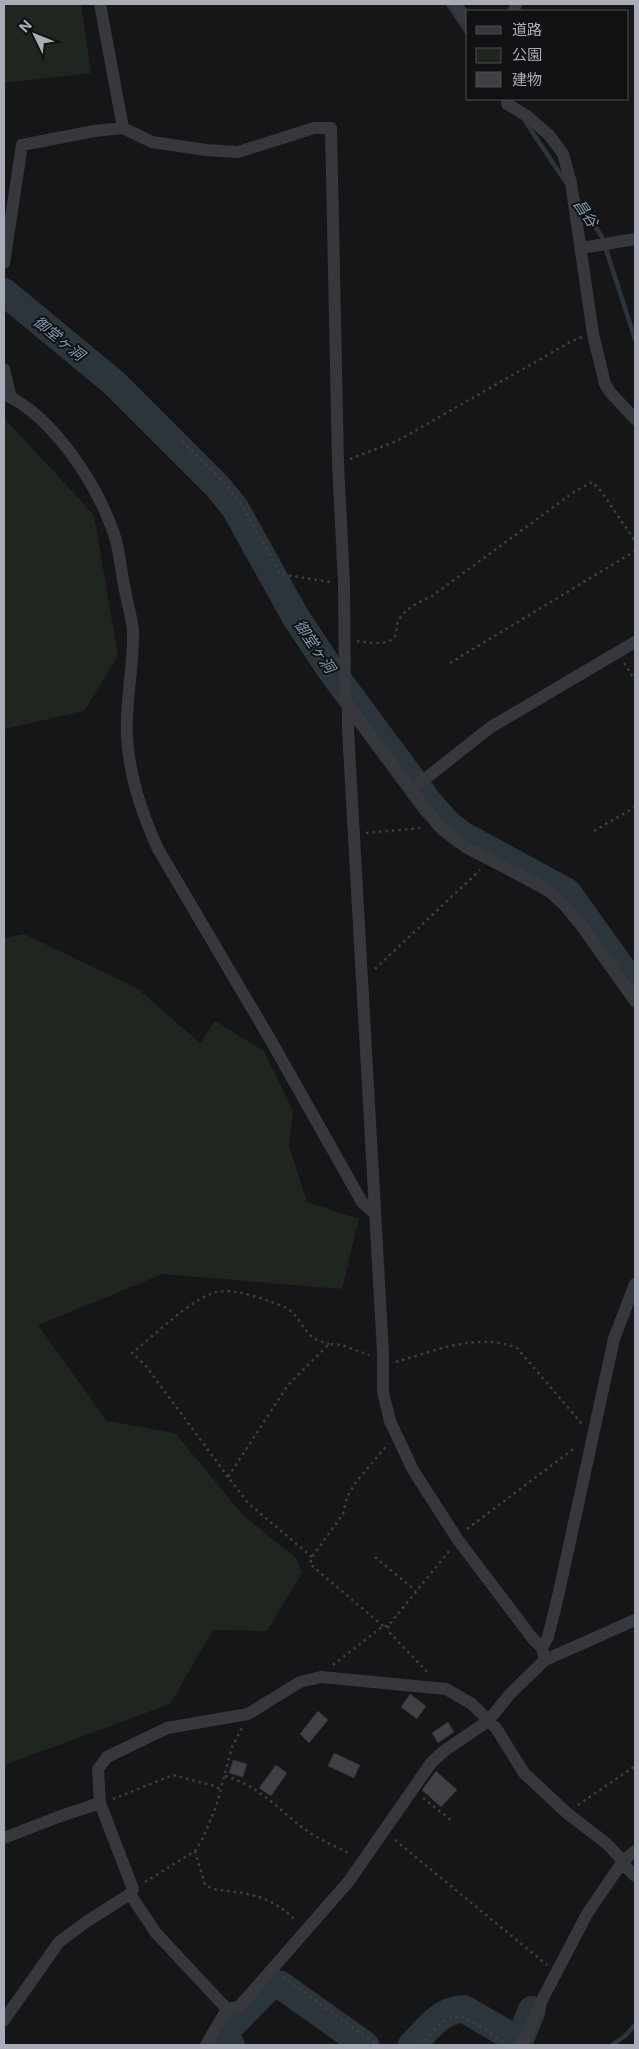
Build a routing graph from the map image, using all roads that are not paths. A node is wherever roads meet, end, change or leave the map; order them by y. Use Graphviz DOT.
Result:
graph roads {
  1 [pos="100,4"];
  2 [pos="456,4"];
  3 [pos="466,19"];
  4 [pos="506,100"];
  5 [pos="124,128"];
  6 [pos="635,239"];
  7 [pos="581,248"];
  8 [pos="4,263"];
  9 [pos="4,369"];
  10 [pos="7,396"];
  11 [pos="635,419"];
  12 [pos="635,642"];
  13 [pos="348,703"];
  14 [pos="411,790"];
  15 [pos="635,1000"];
  16 [pos="374,1214"];
  17 [pos="635,1284"];
  18 [pos="635,1620"];
  19 [pos="544,1654"];
  20 [pos="488,1721"];
  21 [pos="100,1804"];
  22 [pos="4,1838"];
  23 [pos="635,1851"];
  24 [pos="623,1862"];
  25 [pos="635,1876"];
  26 [pos="131,1891"];
  27 [pos="228,2009"];
  28 [pos="4,2020"];
  29 [pos="211,2044"];
  30 [pos="520,2045"];
  1 -- 5 [label="street"];
  2 -- 3 [label="street"];
  4 -- 7 [label="street"];
  5 -- 8 [label="street"];
  5 -- 13 [label="street"];
  6 -- 7 [label="street"];
  7 -- 11 [label="street"];
  9 -- 10 [label="street"];
  10 -- 16 [label="street"];
  12 -- 14 [label="street"];
  13 -- 14 [label="street"];
  13 -- 16 [label="street"];
  14 -- 15 [label="street"];
  16 -- 19 [label="street"];
  17 -- 19 [label="street"];
  18 -- 19 [label="street"];
  19 -- 20 [label="street"];
  20 -- 21 [label="street"];
  20 -- 24 [label="street"];
  20 -- 27 [label="street"];
  21 -- 22 [label="street"];
  21 -- 26 [label="street"];
  23 -- 24 [label="street"];
  24 -- 25 [label="street"];
  24 -- 30 [label="street"];
  26 -- 27 [label="street"];
  26 -- 28 [label="street"];
  27 -- 29 [label="street"];
}
